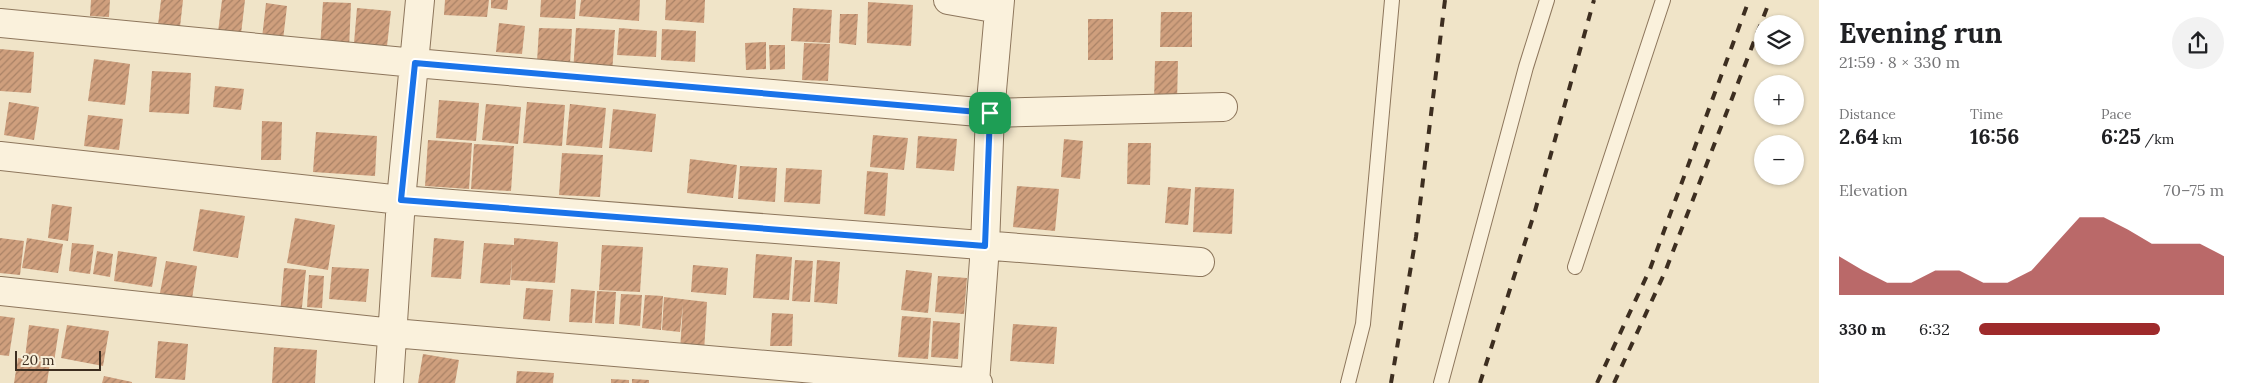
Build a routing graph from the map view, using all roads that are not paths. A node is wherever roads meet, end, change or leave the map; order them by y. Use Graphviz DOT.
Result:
graph roads {
  1 [pos="420,0"];
  2 [pos="948,0"];
  3 [pos="1392,0"];
  4 [pos="1548,0"];
  5 [pos="1663,0"];
  6 [pos="1000,4"];
  7 [pos="0,23"];
  8 [pos="415,63"];
  9 [pos="1223,108"];
  10 [pos="990,113"];
  11 [pos="0,156"];
  12 [pos="401,200"];
  13 [pos="985,246"];
  14 [pos="1200,262"];
  15 [pos="1575,267"];
  16 [pos="0,291"];
  17 [pos="393,333"];
  18 [pos="389,383"];
  19 [pos="976,383"];
  20 [pos="1348,383"];
  21 [pos="1441,383"];
  1 -- 8 [label="street"];
  2 -- 6 [label="street"];
  3 -- 20 [label="lane"];
  4 -- 21 [label="lane"];
  5 -- 15 [label="lane"];
  6 -- 10 [label="street"];
  7 -- 8 [label="street"];
  8 -- 10 [label="street"];
  8 -- 12 [label="street"];
  9 -- 10 [label="street"];
  10 -- 13 [label="street"];
  11 -- 12 [label="street"];
  12 -- 13 [label="street"];
  12 -- 17 [label="street"];
  13 -- 14 [label="street"];
  13 -- 19 [label="street"];
  16 -- 17 [label="street"];
  17 -- 18 [label="street"];
  17 -- 19 [label="street"];
}
